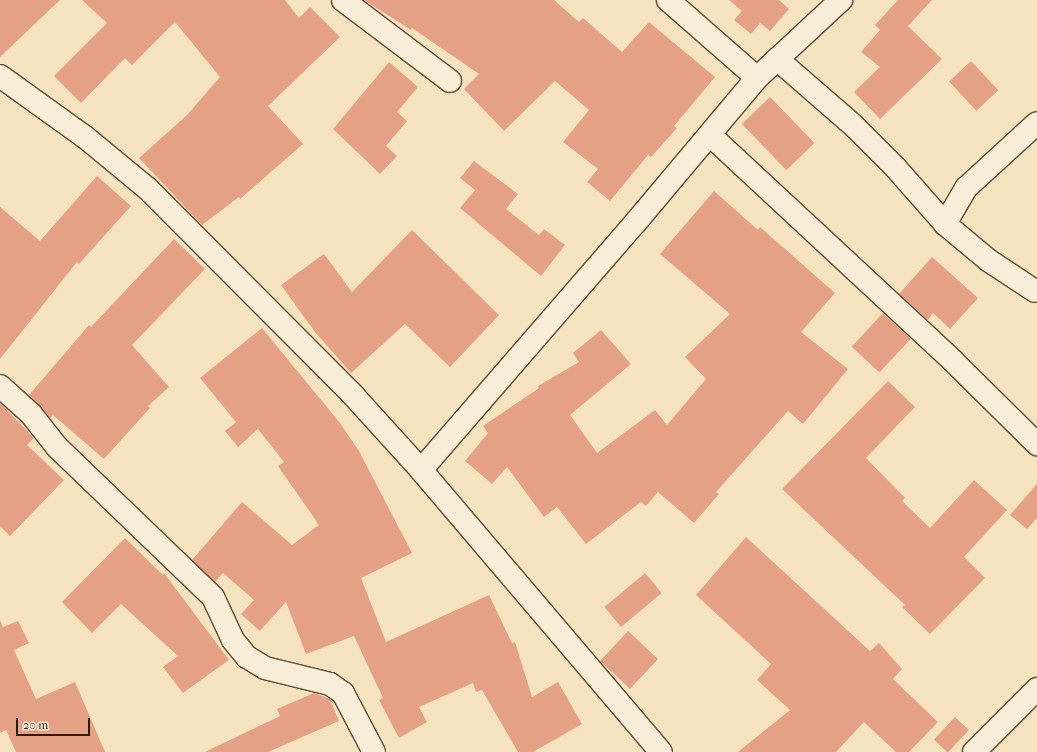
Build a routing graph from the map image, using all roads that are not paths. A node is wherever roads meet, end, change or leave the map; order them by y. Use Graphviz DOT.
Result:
graph roads {
  1 [pos="343,0"];
  2 [pos="668,0"];
  3 [pos="841,0"];
  4 [pos="777,59"];
  5 [pos="0,76"];
  6 [pos="757,78"];
  7 [pos="450,81"];
  8 [pos="1037,123"];
  9 [pos="710,135"];
  10 [pos="945,224"];
  11 [pos="1036,287"];
  12 [pos="0,386"];
  13 [pos="1037,444"];
  14 [pos="421,470"];
  15 [pos="1037,689"];
  16 [pos="374,752"];
  17 [pos="661,752"];
  18 [pos="974,752"];
  1 -- 7 [label="street"];
  2 -- 6 [label="street"];
  3 -- 4 [label="street"];
  4 -- 6 [label="street"];
  4 -- 10 [label="street"];
  5 -- 14 [label="street"];
  6 -- 9 [label="street"];
  8 -- 10 [label="street"];
  9 -- 13 [label="street"];
  9 -- 14 [label="street"];
  10 -- 11 [label="street"];
  12 -- 16 [label="street"];
  14 -- 17 [label="street"];
  15 -- 18 [label="street"];
}
